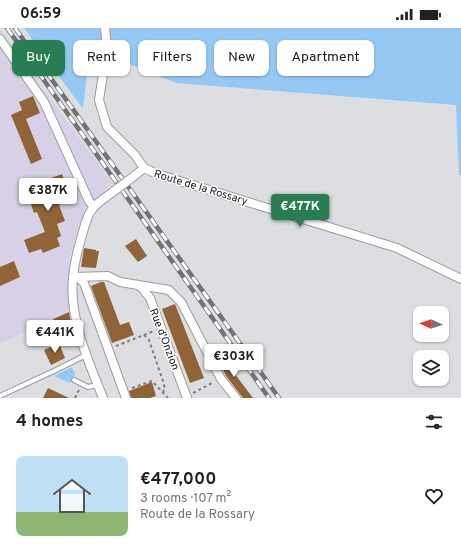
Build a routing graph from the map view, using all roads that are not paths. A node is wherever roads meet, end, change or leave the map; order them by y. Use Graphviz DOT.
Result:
graph roads {
  1 [pos="105,28"];
  2 [pos="0,39"];
  3 [pos="144,168"];
  4 [pos="94,207"];
  5 [pos="75,277"];
  6 [pos="461,279"];
  7 [pos="137,285"];
  8 [pos="87,354"];
  9 [pos="74,380"];
  10 [pos="98,385"];
  11 [pos="124,395"];
  12 [pos="0,396"];
  13 [pos="187,397"];
  14 [pos="102,398"];
  15 [pos="236,398"];
  1 -- 3 [label="street"];
  2 -- 4 [label="street"];
  3 -- 4 [label="street, bridge"];
  3 -- 6 [label="street, Route de la Rossary"];
  4 -- 5 [label="street"];
  5 -- 7 [label="street"];
  5 -- 8 [label="street"];
  5 -- 11 [label="street"];
  7 -- 13 [label="street, Rue d'Onzion"];
  7 -- 15 [label="street"];
  8 -- 10 [label="street"];
  8 -- 12 [label="lane"];
  9 -- 10 [label="lane"];
  10 -- 14 [label="street"];
}
